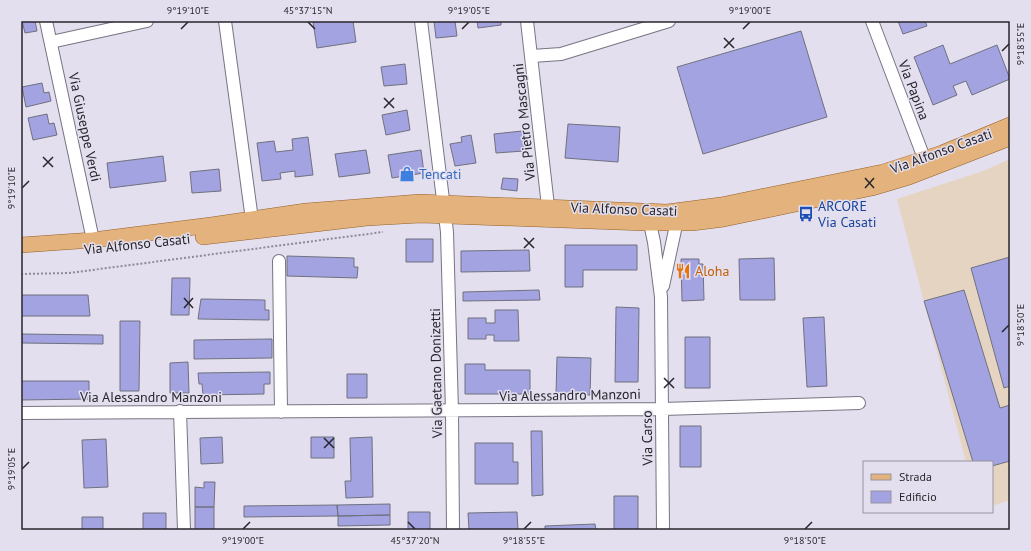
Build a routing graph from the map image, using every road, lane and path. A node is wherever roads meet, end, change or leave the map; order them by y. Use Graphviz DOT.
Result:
graph roads {
  1 [pos="46,21"];
  2 [pos="147,21"];
  3 [pos="225,21"];
  4 [pos="421,21"];
  5 [pos="526,21"];
  6 [pos="669,21"];
  7 [pos="872,21"];
  8 [pos="646,24"];
  9 [pos="51,42"];
  10 [pos="532,56"];
  11 [pos="1010,125"];
  12 [pos="1010,138"];
  13 [pos="926,164"];
  14 [pos="444,209"];
  15 [pos="549,213"];
  16 [pos="648,217"];
  17 [pos="677,217"];
  18 [pos="252,225"];
  19 [pos="94,240"];
  20 [pos="21,245"];
  21 [pos="21,254"];
  22 [pos="279,261"];
  23 [pos="661,297"];
  24 [pos="859,403"];
  25 [pos="662,409"];
  26 [pos="180,411"];
  27 [pos="452,411"];
  28 [pos="281,412"];
  29 [pos="21,414"];
  30 [pos="184,530"];
  31 [pos="453,530"];
  32 [pos="663,530"];
  1 -- 9 [label="street, Via Giuseppe Verdi"];
  2 -- 9 [label="street"];
  3 -- 18 [label="street"];
  4 -- 14 [label="street, Via Gaetano Donizetti"];
  5 -- 10 [label="street, Via Pietro Mascagni"];
  6 -- 8 [label="street"];
  7 -- 13 [label="street, Via Papina"];
  8 -- 10 [label="street"];
  9 -- 19 [label="street, Via Giuseppe Verdi"];
  10 -- 15 [label="street, Via Pietro Mascagni"];
  11 -- 13 [label="main road, Via Alfonso Casati"];
  12 -- 13 [label="main road, Via Alfonso Casati"];
  13 -- 17 [label="main road, Via Alfonso Casati"];
  14 -- 15 [label="main road, Via Alfonso Casati"];
  14 -- 18 [label="main road, Via Alfonso Casati"];
  14 -- 27 [label="street, Via Gaetano Donizetti"];
  15 -- 16 [label="main road, Via Alfonso Casati"];
  16 -- 17 [label="main road, Via Alfonso Casati"];
  16 -- 23 [label="street, Via Carso"];
  17 -- 23 [label="street, Via Carso"];
  18 -- 19 [label="main road, Via Alfonso Casati"];
  18 -- 21 [label="main road, Via Alfonso Casati"];
  19 -- 20 [label="main road, Via Alfonso Casati"];
  22 -- 28 [label="street"];
  23 -- 25 [label="street, Via Carso"];
  24 -- 25 [label="street, Via Alessandro Manzoni"];
  25 -- 27 [label="street, Via Alessandro Manzoni"];
  25 -- 32 [label="street, Via Carso"];
  26 -- 28 [label="street, Via Alessandro Manzoni"];
  26 -- 29 [label="street, Via Alessandro Manzoni"];
  26 -- 30 [label="street"];
  27 -- 28 [label="street, Via Alessandro Manzoni"];
  27 -- 31 [label="street, Via Gaetano Donizetti"];
}
